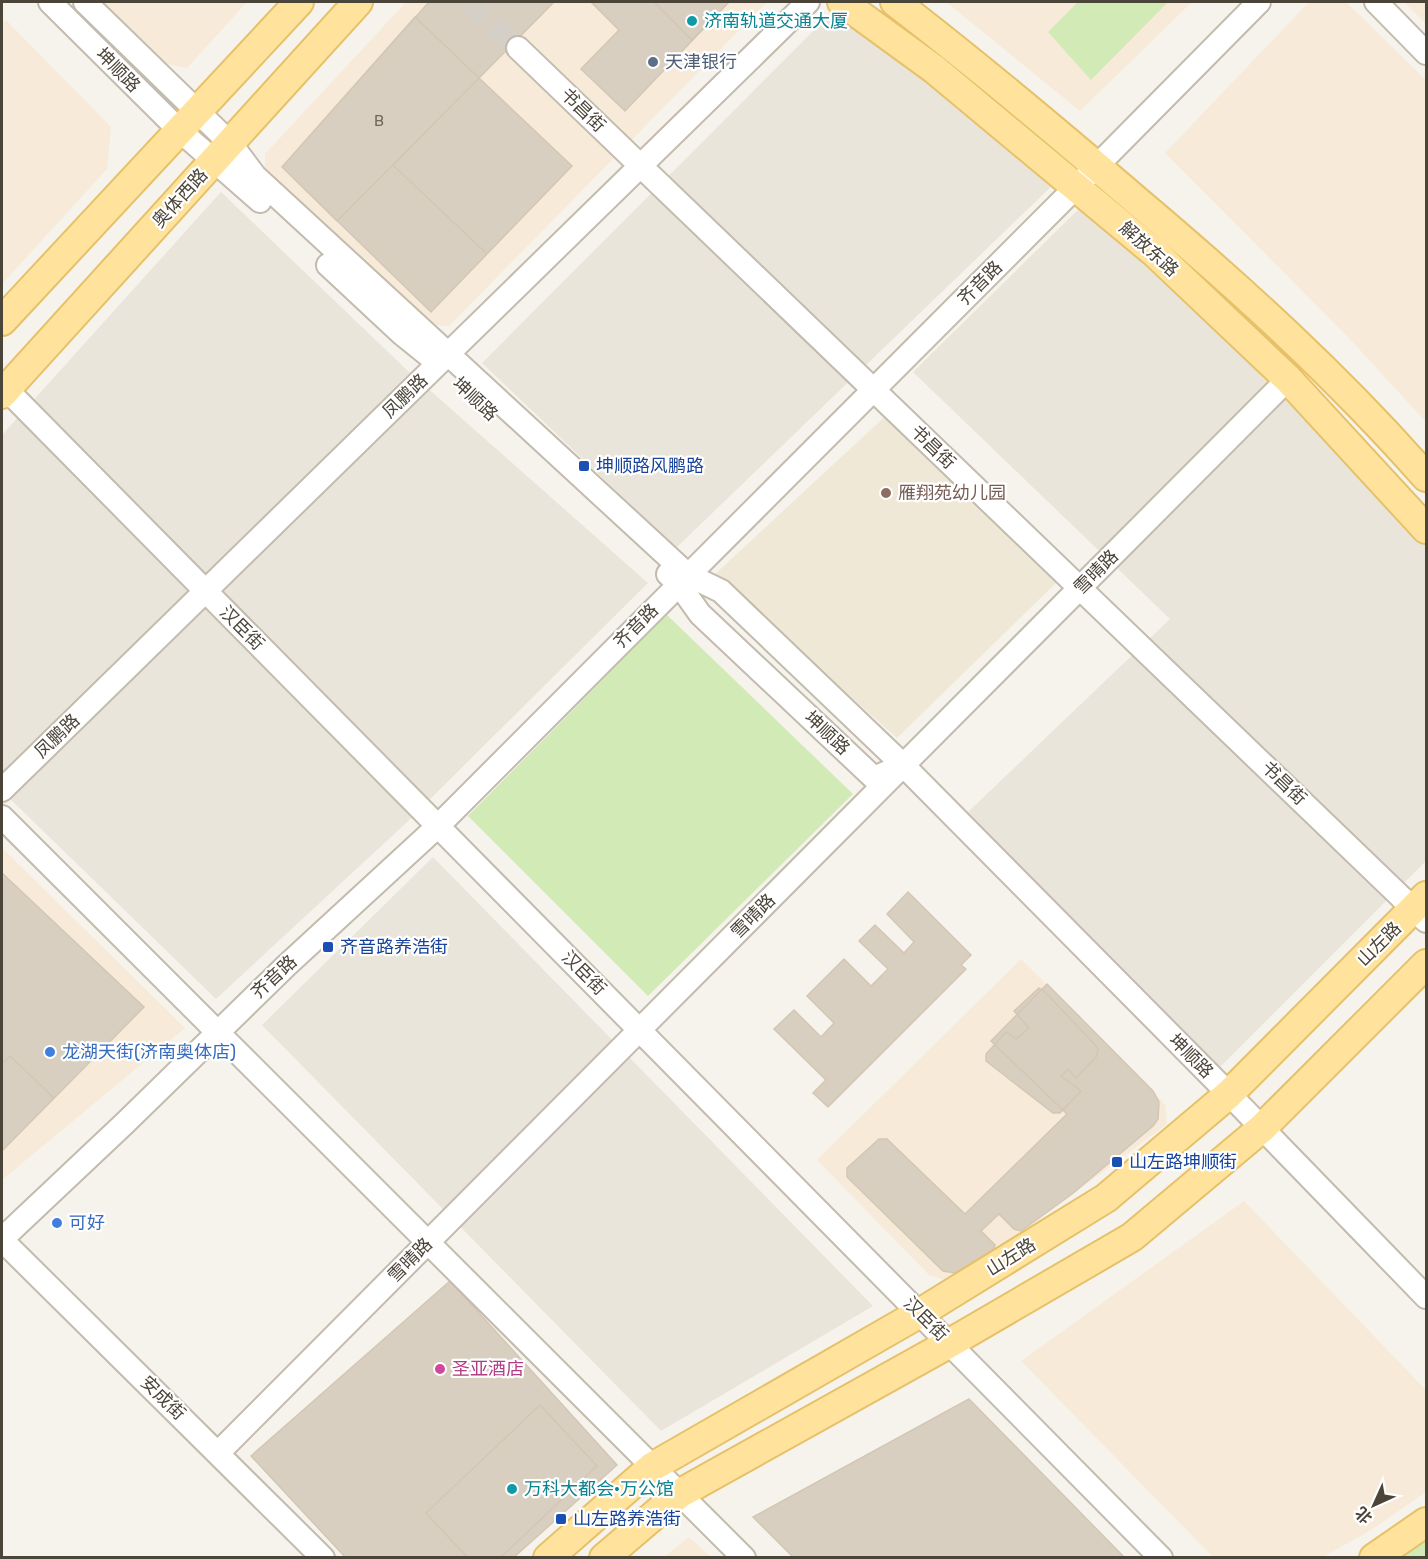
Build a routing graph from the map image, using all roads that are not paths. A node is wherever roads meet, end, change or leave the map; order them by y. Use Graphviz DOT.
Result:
graph roads {
  1 [pos="50,2"];
  2 [pos="85,2"];
  3 [pos="299,2"];
  4 [pos="358,2"];
  5 [pos="808,2"];
  6 [pos="842,2"];
  7 [pos="895,2"];
  8 [pos="1259,2"];
  9 [pos="1376,2"];
  10 [pos="518,48"];
  11 [pos="1426,53"];
  12 [pos="188,120"];
  13 [pos="222,152"];
  14 [pos="640,165"];
  15 [pos="1097,166"];
  16 [pos="1077,186"];
  17 [pos="2,321"];
  18 [pos="443,358"];
  19 [pos="1288,379"];
  20 [pos="874,390"];
  21 [pos="4,392"];
  22 [pos="1426,477"];
  23 [pos="1426,529"];
  24 [pos="683,579"];
  25 [pos="1081,587"];
  26 [pos="206,591"];
  27 [pos="903,765"];
  28 [pos="2,790"];
  29 [pos="2,817"];
  30 [pos="438,826"];
  31 [pos="1422,908"];
  32 [pos="1426,964"];
  33 [pos="640,1030"];
  34 [pos="217,1031"];
  35 [pos="1229,1094"];
  36 [pos="1262,1128"];
  37 [pos="2,1239"];
  38 [pos="428,1242"];
  39 [pos="1426,1297"];
  40 [pos="920,1313"];
  41 [pos="950,1343"];
  42 [pos="218,1453"];
  43 [pos="652,1467"];
  44 [pos="679,1494"];
  45 [pos="1426,1522"];
  46 [pos="323,1557"];
  47 [pos="548,1557"];
  48 [pos="604,1557"];
  49 [pos="744,1557"];
  50 [pos="1161,1557"];
  51 [pos="1374,1557"];
  1 -- 12 [label="street, 坤顺路"];
  2 -- 12 [label="street, 坤顺路"];
  3 -- 12 [label="main road"];
  4 -- 13 [label="main road, 奥体西路"];
  5 -- 14 [label="street, 凤鹏路"];
  6 -- 16 [label="main road, 解放东路"];
  7 -- 15 [label="main road, 解放东路"];
  8 -- 15 [label="street, 齐音路"];
  9 -- 11 [label="street"];
  10 -- 14 [label="street, 书昌街"];
  12 -- 13 [label="street, 坤顺路"];
  12 -- 17 [label="main road"];
  13 -- 18 [label="street, 坤顺路"];
  13 -- 21 [label="main road, 奥体西路"];
  14 -- 18 [label="street, 凤鹏路"];
  14 -- 20 [label="street, 书昌街"];
  15 -- 16 [label="street, 齐音路"];
  15 -- 22 [label="main road, 解放东路"];
  16 -- 19 [label="main road, 解放东路"];
  16 -- 20 [label="street, 齐音路"];
  18 -- 24 [label="street, 坤顺路"];
  18 -- 26 [label="street, 凤鹏路"];
  19 -- 23 [label="main road, 解放东路"];
  19 -- 25 [label="street, 雪晴路"];
  20 -- 24 [label="street, 齐音路"];
  20 -- 25 [label="street, 书昌街"];
  21 -- 26 [label="street, 汉臣街"];
  24 -- 27 [label="street, 坤顺路"];
  24 -- 27 [label="street, 坤顺路"];
  24 -- 30 [label="street, 齐音路"];
  25 -- 27 [label="street, 雪晴路"];
  25 -- 31 [label="street, 书昌街"];
  26 -- 28 [label="street, 凤鹏路"];
  26 -- 30 [label="street, 汉臣街"];
  27 -- 33 [label="street, 雪晴路"];
  27 -- 35 [label="street, 坤顺路"];
  29 -- 34 [label="street"];
  30 -- 33 [label="street, 汉臣街"];
  30 -- 34 [label="street, 齐音路"];
  31 -- 35 [label="main road, 山左路"];
  32 -- 36 [label="main road"];
  33 -- 38 [label="street, 雪晴路"];
  33 -- 40 [label="street, 汉臣街"];
  34 -- 37 [label="street, 齐音路"];
  34 -- 38 [label="street"];
  35 -- 36 [label="street, 坤顺路"];
  35 -- 40 [label="main road, 山左路"];
  36 -- 39 [label="street, 坤顺路"];
  36 -- 41 [label="main road"];
  37 -- 42 [label="street, 安成街"];
  38 -- 42 [label="street, 雪晴路"];
  38 -- 43 [label="street"];
  40 -- 41 [label="street, 汉臣街"];
  40 -- 43 [label="main road, 山左路"];
  41 -- 44 [label="main road"];
  41 -- 50 [label="street, 汉臣街"];
  42 -- 46 [label="street, 安成街"];
  43 -- 44 [label="street"];
  43 -- 47 [label="main road, 山左路"];
  44 -- 48 [label="main road"];
  44 -- 49 [label="street"];
  45 -- 51 [label="main road"];
}
